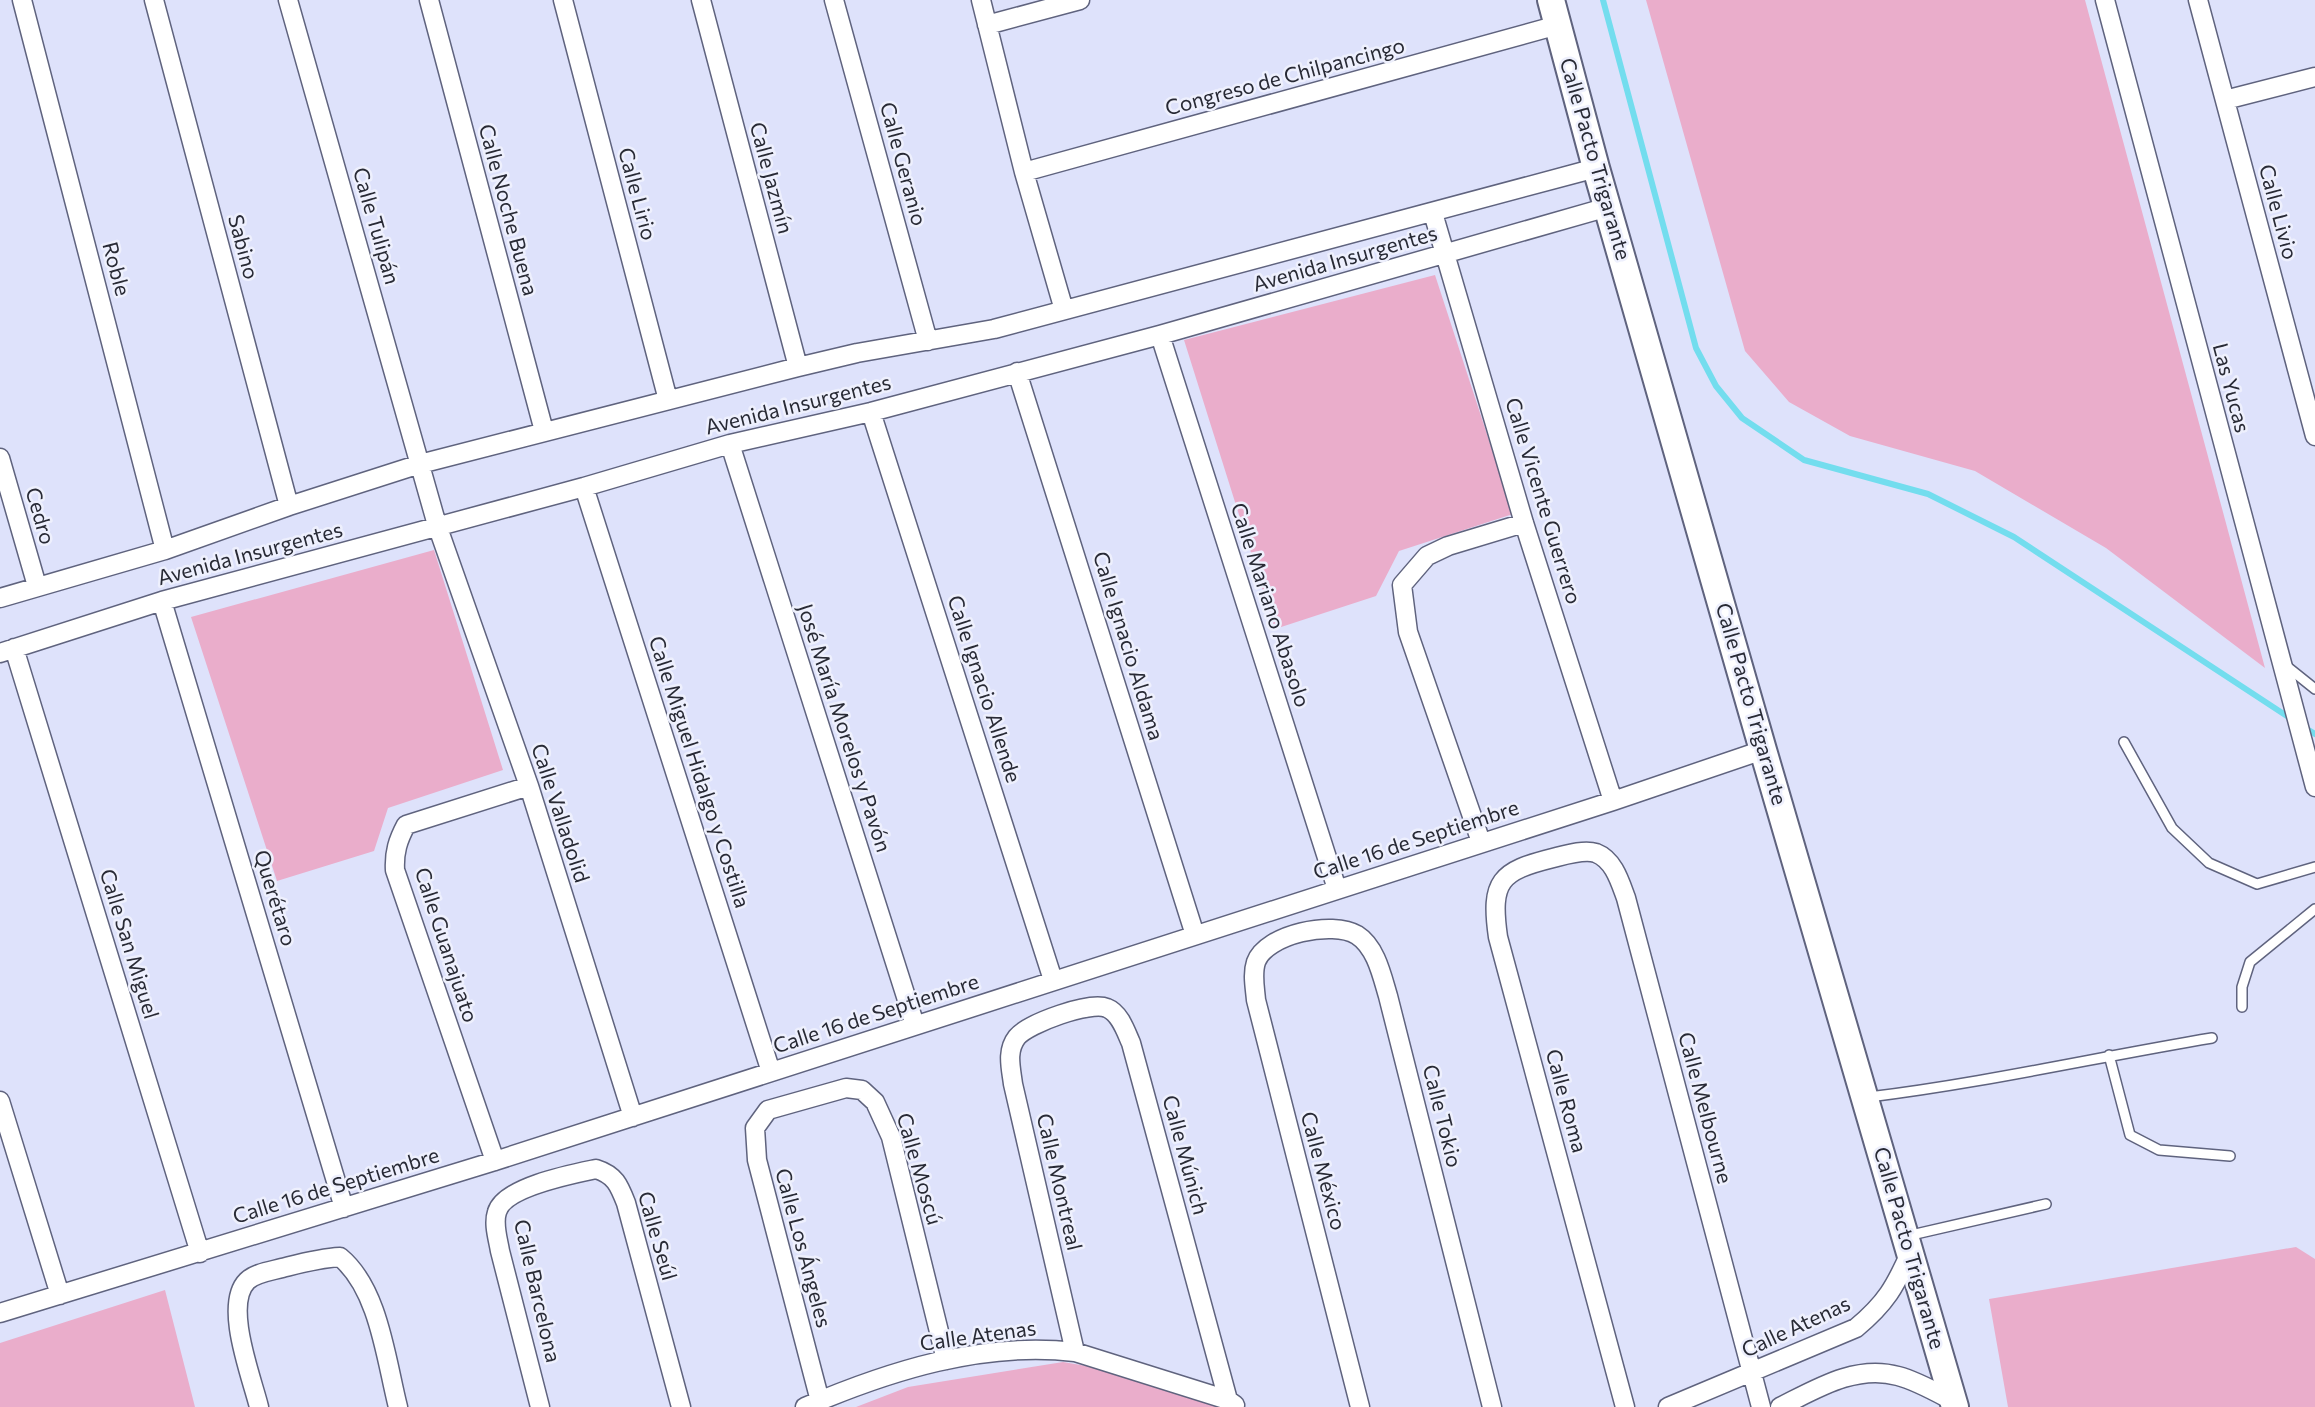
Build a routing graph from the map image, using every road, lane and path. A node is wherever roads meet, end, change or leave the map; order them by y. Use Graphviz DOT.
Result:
graph roads {
  1 [pos="22,0"];
  2 [pos="154,0"];
  3 [pos="288,0"];
  4 [pos="429,0"];
  5 [pos="563,0"];
  6 [pos="701,0"];
  7 [pos="834,0"];
  8 [pos="981,0"];
  9 [pos="1080,0"];
  10 [pos="2105,0"];
  11 [pos="2198,0"];
  12 [pos="1554,12"];
  13 [pos="987,25"];
  14 [pos="2315,77"];
  15 [pos="2225,100"];
  16 [pos="1596,168"];
  17 [pos="1024,172"];
  18 [pos="1608,207"];
  19 [pos="1433,213"];
  20 [pos="1445,254"];
  21 [pos="1064,310"];
  22 [pos="1160,335"];
  23 [pos="928,341"];
  24 [pos="798,367"];
  25 [pos="1017,372"];
  26 [pos="668,400"];
  27 [pos="871,412"];
  28 [pos="544,431"];
  29 [pos="2315,436"];
  30 [pos="730,444"];
  31 [pos="0,458"];
  32 [pos="420,464"];
  33 [pos="584,487"];
  34 [pos="289,506"];
  35 [pos="1524,523"];
  36 [pos="437,526"];
  37 [pos="165,550"];
  38 [pos="37,586"];
  39 [pos="0,598"];
  40 [pos="162,601"];
  41 [pos="7,650"];
  42 [pos="2283,670"];
  43 [pos="2315,689"];
  44 [pos="2124,742"];
  45 [pos="1763,750"];
  46 [pos="529,786"];
  47 [pos="2315,787"];
  48 [pos="1613,801"];
  49 [pos="1481,842"];
  50 [pos="1572,853"];
  51 [pos="2315,867"];
  52 [pos="1337,889"];
  53 [pos="2315,909"];
  54 [pos="1195,935"];
  55 [pos="1267,948"];
  56 [pos="1053,980"];
  57 [pos="2242,1007"];
  58 [pos="915,1025"];
  59 [pos="1028,1027"];
  60 [pos="2212,1038"];
  61 [pos="2109,1055"];
  62 [pos="771,1072"];
  63 [pos="1866,1098"];
  64 [pos="0,1101"];
  65 [pos="768,1110"];
  66 [pos="633,1116"];
  67 [pos="2230,1156"];
  68 [pos="495,1161"];
  69 [pos="516,1192"];
  70 [pos="2046,1204"];
  71 [pos="344,1208"];
  72 [pos="1909,1244"];
  73 [pos="200,1252"];
  74 [pos="60,1295"];
  75 [pos="0,1314"];
  76 [pos="1075,1352"];
  77 [pos="946,1360"];
  78 [pos="1752,1373"];
  79 [pos="812,1404"];
  80 [pos="1233,1404"];
  81 [pos="1954,1404"];
  82 [pos="259,1407"];
  83 [pos="398,1407"];
  84 [pos="540,1407"];
  85 [pos="681,1407"];
  86 [pos="1360,1407"];
  87 [pos="1492,1407"];
  88 [pos="1625,1407"];
  89 [pos="1668,1407"];
  90 [pos="1761,1407"];
  91 [pos="1780,1407"];
  1 -- 37 [label="street, Roble"];
  2 -- 34 [label="street, Sabino"];
  3 -- 32 [label="street, Calle Tulipán"];
  4 -- 28 [label="street, Calle Noche Buena"];
  5 -- 26 [label="street, Calle Lirio"];
  6 -- 24 [label="street, Calle Jazmín"];
  7 -- 23 [label="street, Calle Geranio"];
  8 -- 13 [label="street"];
  9 -- 13 [label="street"];
  10 -- 42 [label="street, Las Yucas"];
  11 -- 15 [label="street, Calle Livio"];
  12 -- 16 [label="street, Calle Pacto Trigarante"];
  12 -- 17 [label="street, Congreso de Chilpancingo"];
  13 -- 17 [label="street"];
  14 -- 15 [label="street"];
  15 -- 29 [label="street, Calle Livio"];
  16 -- 18 [label="street, Calle Pacto Trigarante"];
  16 -- 19 [label="street, Avenida Insurgentes"];
  17 -- 21 [label="street"];
  18 -- 20 [label="street, Avenida Insurgentes"];
  18 -- 45 [label="street, Calle Pacto Trigarante"];
  19 -- 20 [label="street, Calle Vicente Guerrero"];
  19 -- 21 [label="street, Avenida Insurgentes"];
  20 -- 22 [label="street, Avenida Insurgentes"];
  20 -- 35 [label="street, Calle Vicente Guerrero"];
  21 -- 23 [label="street, Avenida Insurgentes"];
  22 -- 25 [label="street, Avenida Insurgentes"];
  22 -- 52 [label="street, Calle Mariano Abasolo"];
  23 -- 24 [label="street, Avenida Insurgentes"];
  24 -- 26 [label="street, Avenida Insurgentes"];
  25 -- 27 [label="street, Avenida Insurgentes"];
  25 -- 54 [label="street, Calle Ignacio Aldama"];
  26 -- 28 [label="street, Avenida Insurgentes"];
  27 -- 30 [label="street, Avenida Insurgentes"];
  27 -- 56 [label="street, Calle Ignacio Allende"];
  28 -- 32 [label="street, Avenida Insurgentes"];
  30 -- 33 [label="street, Avenida Insurgentes"];
  30 -- 58 [label="street, José María Morelos y Pavón"];
  31 -- 38 [label="street, Cedro"];
  32 -- 34 [label="street, Avenida Insurgentes"];
  32 -- 36 [label="street, Calle Tulipán"];
  33 -- 36 [label="street, Avenida Insurgentes"];
  33 -- 62 [label="street, Calle Miguel Hidalgo y Costilla"];
  34 -- 37 [label="street, Avenida Insurgentes"];
  35 -- 48 [label="street, Calle Vicente Guerrero"];
  35 -- 49 [label="street"];
  36 -- 40 [label="street, Avenida Insurgentes"];
  36 -- 46 [label="street, Calle Valladolid"];
  37 -- 38 [label="street, Avenida Insurgentes"];
  38 -- 39 [label="street, Avenida Insurgentes"];
  40 -- 41 [label="street, Avenida Insurgentes"];
  40 -- 71 [label="street, Querétaro"];
  41 -- 73 [label="street, Calle San Miguel"];
  42 -- 43 [label="lane"];
  42 -- 47 [label="street, Las Yucas"];
  44 -- 51 [label="lane"];
  45 -- 48 [label="street, Calle 16 de Septiembre"];
  45 -- 63 [label="street, Calle Pacto Trigarante"];
  46 -- 66 [label="street, Calle Valladolid"];
  46 -- 68 [label="street, Calle Guanajuato"];
  48 -- 49 [label="street, Calle 16 de Septiembre"];
  49 -- 52 [label="street, Calle 16 de Septiembre"];
  50 -- 78 [label="street, Calle Melbourne"];
  50 -- 88 [label="street, Calle Roma"];
  52 -- 54 [label="street, Calle 16 de Septiembre"];
  53 -- 57 [label="lane"];
  54 -- 56 [label="street, Calle 16 de Septiembre"];
  55 -- 86 [label="street, Calle México"];
  55 -- 87 [label="street, Calle Tokio"];
  56 -- 58 [label="street, Calle 16 de Septiembre"];
  58 -- 62 [label="street, Calle 16 de Septiembre"];
  59 -- 76 [label="street, Calle Montreal"];
  59 -- 80 [label="street, Calle Múnich"];
  60 -- 61 [label="lane"];
  61 -- 63 [label="lane"];
  61 -- 67 [label="lane"];
  62 -- 66 [label="street, Calle 16 de Septiembre"];
  63 -- 72 [label="street, Calle Pacto Trigarante"];
  64 -- 74 [label="street"];
  65 -- 77 [label="street, Calle Moscú"];
  65 -- 79 [label="street, Calle Los Ángeles"];
  66 -- 68 [label="street, Calle 16 de Septiembre"];
  68 -- 71 [label="street, Calle 16 de Septiembre"];
  69 -- 84 [label="street, Calle Barcelona"];
  69 -- 85 [label="street, Calle Seúl"];
  70 -- 72 [label="lane"];
  71 -- 73 [label="street, Calle 16 de Septiembre"];
  72 -- 78 [label="street, Calle Atenas"];
  72 -- 81 [label="street, Calle Pacto Trigarante"];
  73 -- 74 [label="street, Calle 16 de Septiembre"];
  74 -- 75 [label="street, Calle 16 de Septiembre"];
  76 -- 77 [label="street, Calle Atenas"];
  76 -- 80 [label="street, Calle Atenas"];
  77 -- 79 [label="street, Calle Atenas"];
  78 -- 89 [label="street, Calle Atenas"];
  78 -- 90 [label="street, Calle Melbourne"];
  81 -- 91 [label="street"];
  82 -- 83 [label="street"];
}
